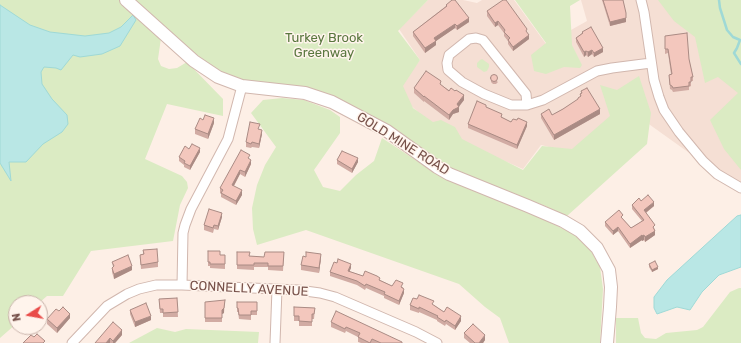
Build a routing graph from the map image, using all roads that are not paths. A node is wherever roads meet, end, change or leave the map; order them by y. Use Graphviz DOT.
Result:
graph roads {
  1 [pos="126,0"];
  2 [pos="641,0"];
  3 [pos="651,63"];
  4 [pos="242,86"];
  5 [pos="527,105"];
  6 [pos="741,188"];
  7 [pos="182,285"];
  8 [pos="276,288"];
  9 [pos="72,343"];
  10 [pos="275,343"];
  11 [pos="437,343"];
  12 [pos="607,343"];
  1 -- 4 [label="street, GOLD MINE ROAD"];
  2 -- 3 [label="street"];
  3 -- 5 [label="street"];
  3 -- 6 [label="street"];
  4 -- 7 [label="street"];
  4 -- 12 [label="street, GOLD MINE ROAD"];
  5 -- 5 [label="street"];
  7 -- 8 [label="street, CONNELLY AVENUE"];
  7 -- 9 [label="street, CONNELLY AVENUE"];
  8 -- 10 [label="street"];
  8 -- 11 [label="street, CONNELLY AVENUE"];
}
